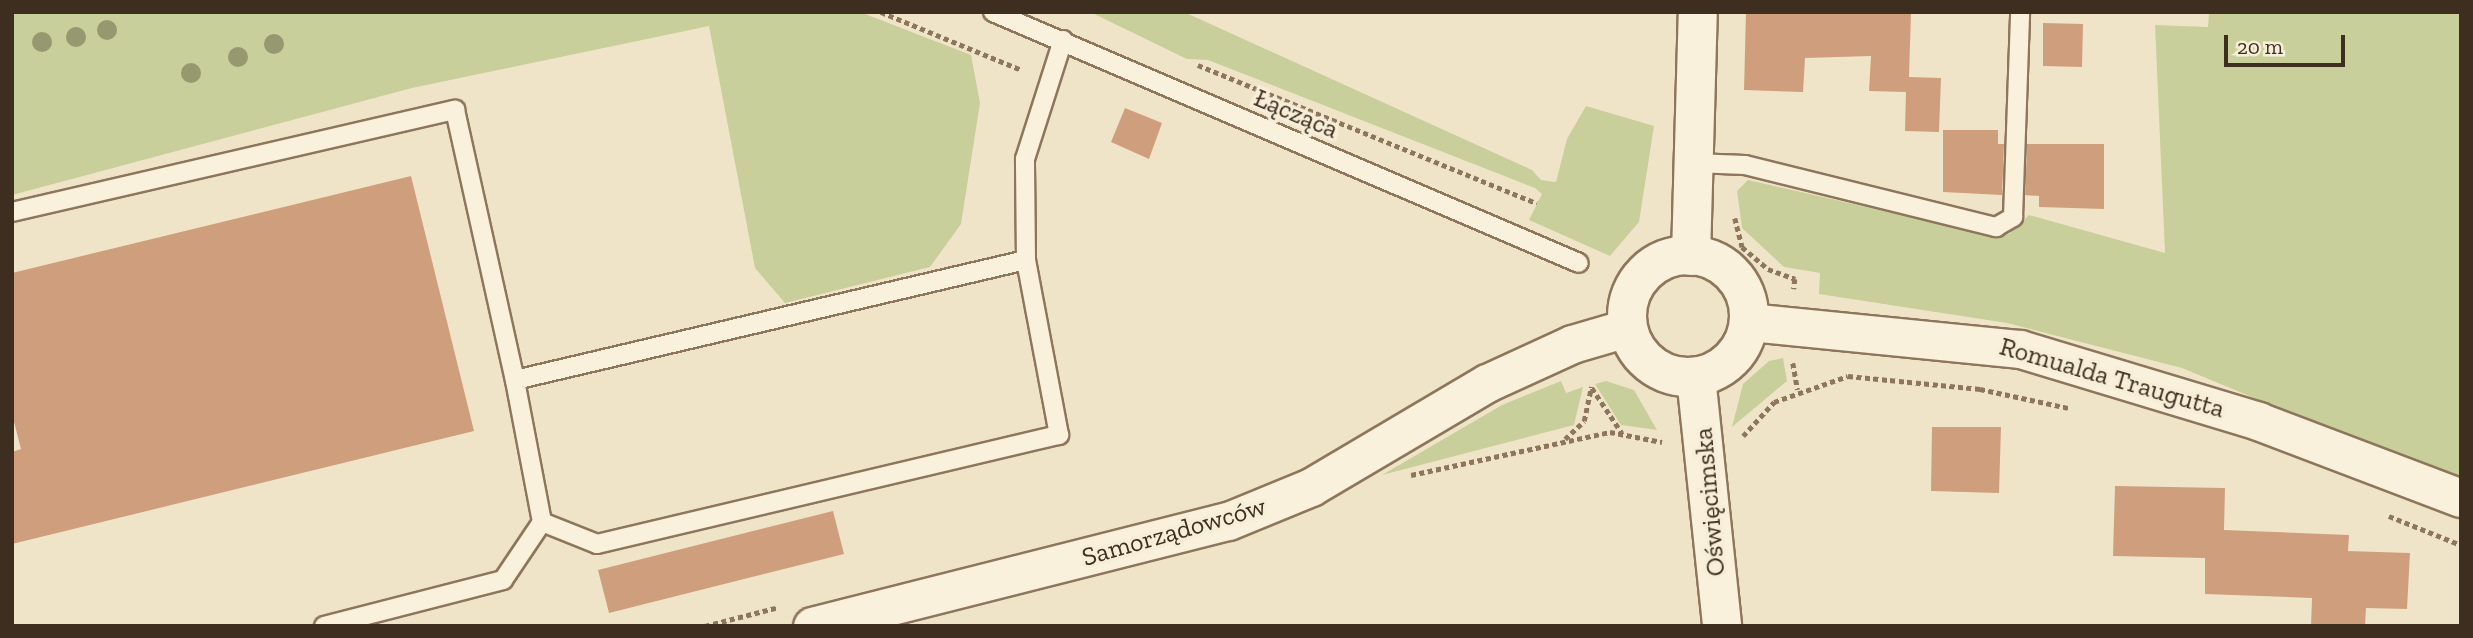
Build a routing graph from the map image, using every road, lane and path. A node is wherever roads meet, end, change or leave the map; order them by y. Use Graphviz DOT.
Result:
graph roads {
  1 [pos="881,12"];
  2 [pos="993,12"];
  3 [pos="1698,12"];
  4 [pos="2020,12"];
  5 [pos="1063,40"];
  6 [pos="1193,65"];
  7 [pos="1050,81"];
  8 [pos="1694,163"];
  9 [pos="1537,203"];
  10 [pos="12,212"];
  11 [pos="1733,213"];
  12 [pos="1691,256"];
  13 [pos="1026,260"];
  14 [pos="1579,263"];
  15 [pos="1795,279"];
  16 [pos="1749,322"];
  17 [pos="1628,328"];
  18 [pos="1696,377"];
  19 [pos="1587,379"];
  20 [pos="515,380"];
  21 [pos="1591,387"];
  22 [pos="2079,410"];
  23 [pos="1623,433"];
  24 [pos="1587,436"];
  25 [pos="1742,438"];
  26 [pos="1562,442"];
  27 [pos="1665,443"];
  28 [pos="2461,498"];
  29 [pos="2384,514"];
  30 [pos="542,522"];
  31 [pos="2461,545"];
  32 [pos="798,616"];
  33 [pos="324,626"];
  34 [pos="705,626"];
  35 [pos="1722,626"];
  1 -- 7 [label="path"];
  2 -- 5 [label="lane, Łącząca"];
  3 -- 8 [label="street"];
  4 -- 8 [label="lane"];
  5 -- 7 [label="lane"];
  5 -- 14 [label="lane, Łącząca"];
  6 -- 9 [label="path"];
  7 -- 13 [label="lane"];
  8 -- 12 [label="street"];
  10 -- 20 [label="lane"];
  11 -- 15 [label="path"];
  12 -- 16 [label="street"];
  12 -- 17 [label="street"];
  13 -- 20 [label="lane"];
  13 -- 30 [label="lane"];
  16 -- 18 [label="street"];
  16 -- 28 [label="street, Romualda Traugutta"];
  17 -- 18 [label="street"];
  17 -- 32 [label="street, Samorządowców"];
  18 -- 35 [label="street, Oświęcimska"];
  19 -- 21 [label="path"];
  20 -- 30 [label="lane"];
  21 -- 23 [label="path"];
  21 -- 26 [label="path"];
  22 -- 25 [label="path"];
  23 -- 24 [label="path"];
  23 -- 27 [label="path"];
  29 -- 31 [label="path"];
  30 -- 33 [label="lane"];
  32 -- 34 [label="path"];
}
